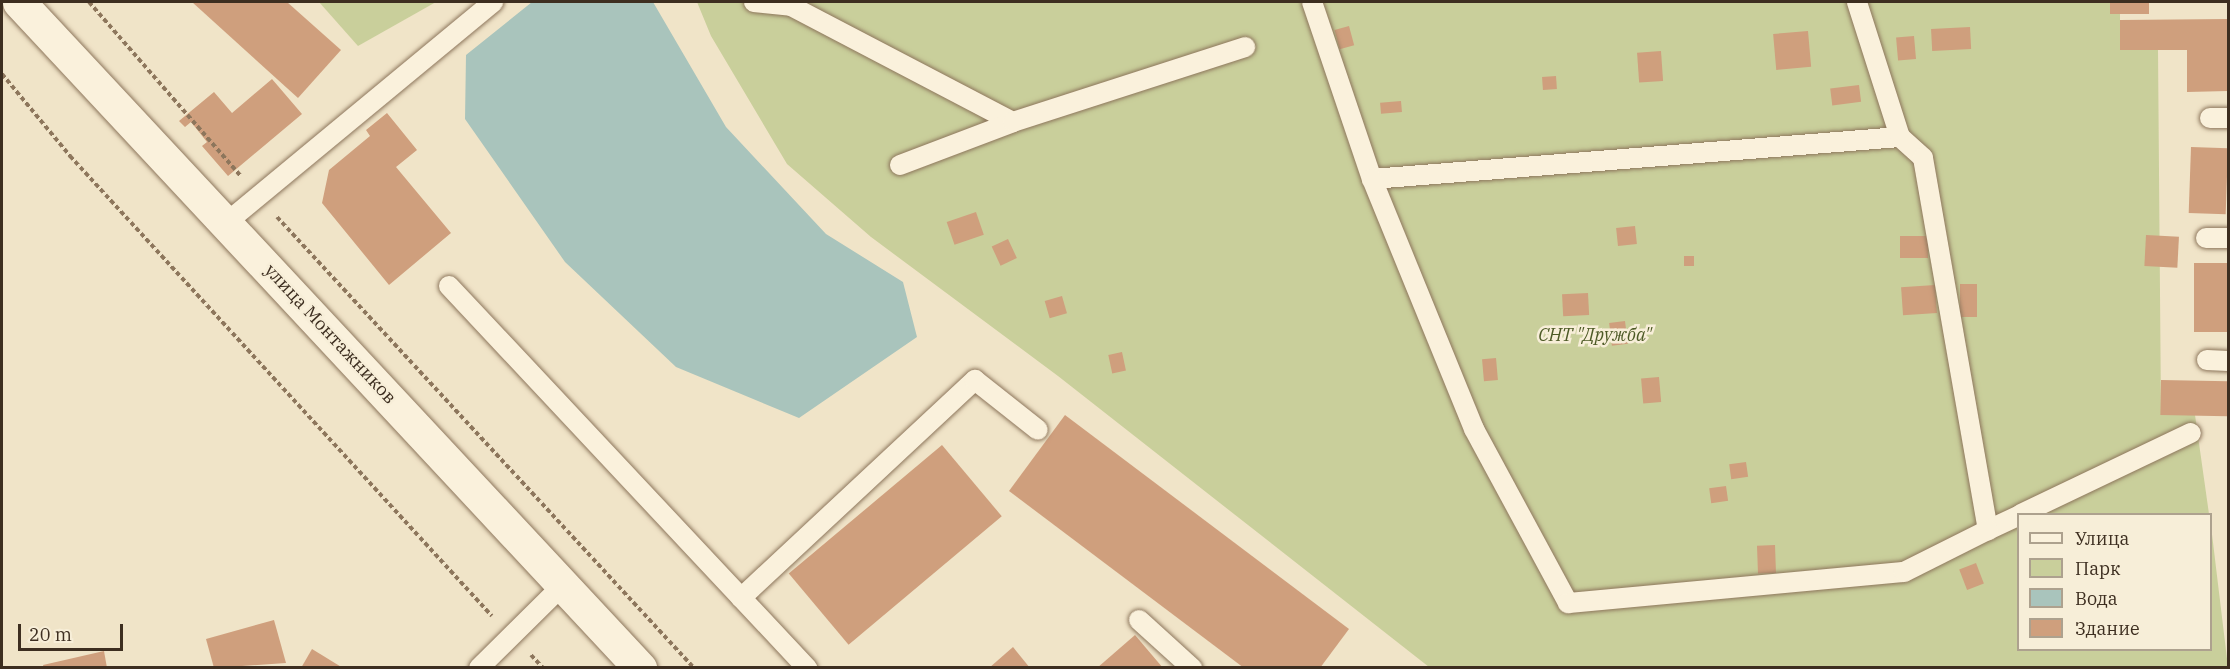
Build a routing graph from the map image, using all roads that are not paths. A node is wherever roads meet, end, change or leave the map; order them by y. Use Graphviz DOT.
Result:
graph roads {
  1 [pos="19,2"];
  2 [pos="493,2"];
  3 [pos="754,2"];
  4 [pos="1311,2"];
  5 [pos="1857,2"];
  6 [pos="1245,47"];
  7 [pos="1014,122"];
  8 [pos="1900,137"];
  9 [pos="900,165"];
  10 [pos="1372,179"];
  11 [pos="226,223"];
  12 [pos="2206,237"];
  13 [pos="2229,238"];
  14 [pos="449,286"];
  15 [pos="2207,360"];
  16 [pos="2229,361"];
  17 [pos="1038,430"];
  18 [pos="2191,433"];
  19 [pos="2024,513"];
  20 [pos="2017,516"];
  21 [pos="1988,530"];
  22 [pos="564,584"];
  23 [pos="741,598"];
  24 [pos="1139,620"];
  25 [pos="479,668"];
  26 [pos="640,668"];
  27 [pos="807,668"];
  28 [pos="1192,668"];
  1 -- 11 [label="main road, улица Монтажников"];
  2 -- 11 [label="lane"];
  3 -- 7 [label="lane"];
  4 -- 10 [label="lane"];
  5 -- 8 [label="lane"];
  6 -- 7 [label="lane"];
  7 -- 9 [label="lane"];
  8 -- 10 [label="lane"];
  8 -- 21 [label="lane"];
  10 -- 21 [label="lane"];
  11 -- 22 [label="main road, улица Монтажников"];
  12 -- 13 [label="lane"];
  14 -- 23 [label="lane"];
  15 -- 16 [label="lane"];
  17 -- 23 [label="lane"];
  18 -- 19 [label="lane"];
  20 -- 21 [label="lane"];
  22 -- 25 [label="lane"];
  22 -- 26 [label="main road, улица Монтажников"];
  23 -- 27 [label="lane"];
  24 -- 28 [label="lane"];
}
